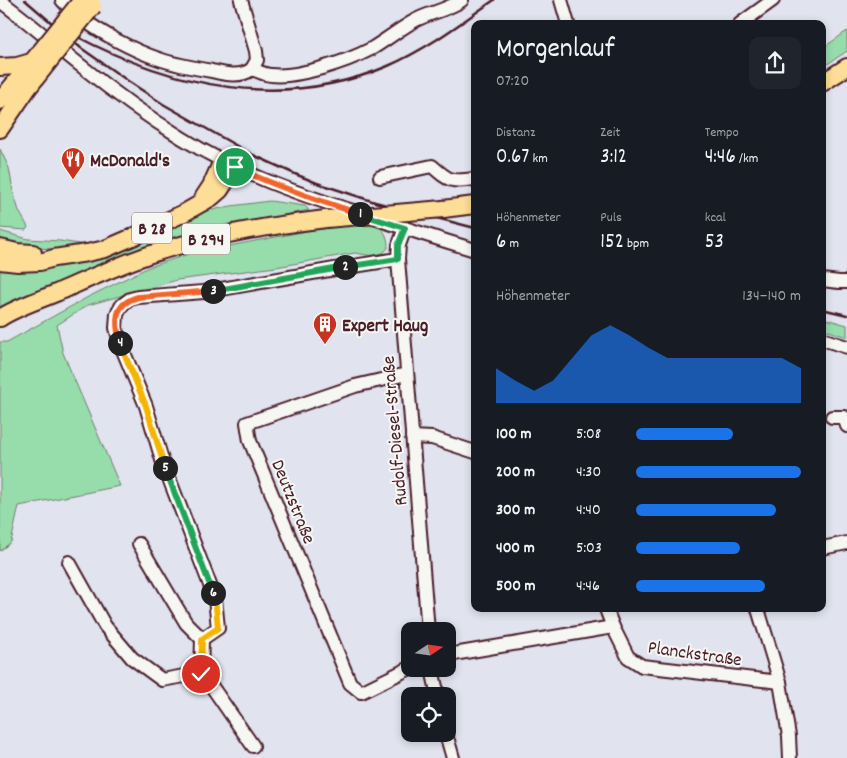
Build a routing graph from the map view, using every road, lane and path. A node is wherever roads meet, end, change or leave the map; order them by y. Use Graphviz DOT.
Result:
graph roads {
  1 [pos="62,0"];
  2 [pos="241,0"];
  3 [pos="462,0"];
  4 [pos="561,0"];
  5 [pos="773,0"];
  6 [pos="0,1"];
  7 [pos="91,2"];
  8 [pos="567,20"];
  9 [pos="746,20"];
  10 [pos="40,58"];
  11 [pos="847,67"];
  12 [pos="0,68"];
  13 [pos="252,69"];
  14 [pos="826,80"];
  15 [pos="0,101"];
  16 [pos="0,129"];
  17 [pos="228,164"];
  18 [pos="380,177"];
  19 [pos="471,180"];
  20 [pos="471,206"];
  21 [pos="405,228"];
  22 [pos="0,248"];
  23 [pos="471,249"];
  24 [pos="54,258"];
  25 [pos="398,259"];
  26 [pos="0,261"];
  27 [pos="826,280"];
  28 [pos="847,282"];
  29 [pos="39,300"];
  30 [pos="0,318"];
  31 [pos="0,328"];
  32 [pos="826,340"];
  33 [pos="847,347"];
  34 [pos="407,374"];
  35 [pos="832,417"];
  36 [pos="847,426"];
  37 [pos="412,437"];
  38 [pos="471,451"];
  39 [pos="847,543"];
  40 [pos="139,544"];
  41 [pos="826,547"];
  42 [pos="69,562"];
  43 [pos="607,612"];
  44 [pos="759,612"];
  45 [pos="427,622"];
  46 [pos="613,627"];
  47 [pos="202,639"];
  48 [pos="456,654"];
  49 [pos="401,672"];
  50 [pos="201,674"];
  51 [pos="780,682"];
  52 [pos="448,742"];
  53 [pos="253,746"];
  54 [pos="453,758"];
  55 [pos="790,758"];
  1 -- 13 [label="street"];
  2 -- 13 [label="street"];
  3 -- 13 [label="street"];
  4 -- 8 [label="street"];
  5 -- 9 [label="street"];
  6 -- 17 [label="street"];
  7 -- 10 [label="main road, bridge"];
  10 -- 12 [label="main road"];
  10 -- 15 [label="main road"];
  10 -- 16 [label="main road"];
  11 -- 14 [label="main road"];
  17 -- 21 [label="street"];
  17 -- 24 [label="main road, B 28"];
  18 -- 19 [label="street"];
  20 -- 29 [label="main road, B 294, bridge"];
  21 -- 23 [label="street"];
  21 -- 25 [label="street, Rudolf-Diesel-Straße"];
  22 -- 24 [label="main road, B 28"];
  24 -- 26 [label="main road, B 28"];
  25 -- 34 [label="street, Rudolf-Diesel-Straße"];
  25 -- 47 [label="street"];
  27 -- 28 [label="street"];
  29 -- 30 [label="main road, B 294"];
  29 -- 31 [label="main road, B 294"];
  32 -- 33 [label="street"];
  34 -- 37 [label="street, Rudolf-Diesel-Straße"];
  34 -- 49 [label="street, Deutzstraße"];
  35 -- 36 [label="street"];
  37 -- 38 [label="street"];
  37 -- 45 [label="street, Rudolf-Diesel-Straße"];
  39 -- 41 [label="street"];
  40 -- 47 [label="street"];
  42 -- 50 [label="street"];
  43 -- 46 [label="street, Planckstraße"];
  44 -- 51 [label="street"];
  46 -- 48 [label="street"];
  46 -- 51 [label="street, Planckstraße"];
  47 -- 50 [label="street"];
  50 -- 53 [label="street"];
  51 -- 55 [label="street"];
  52 -- 54 [label="street"];
}
